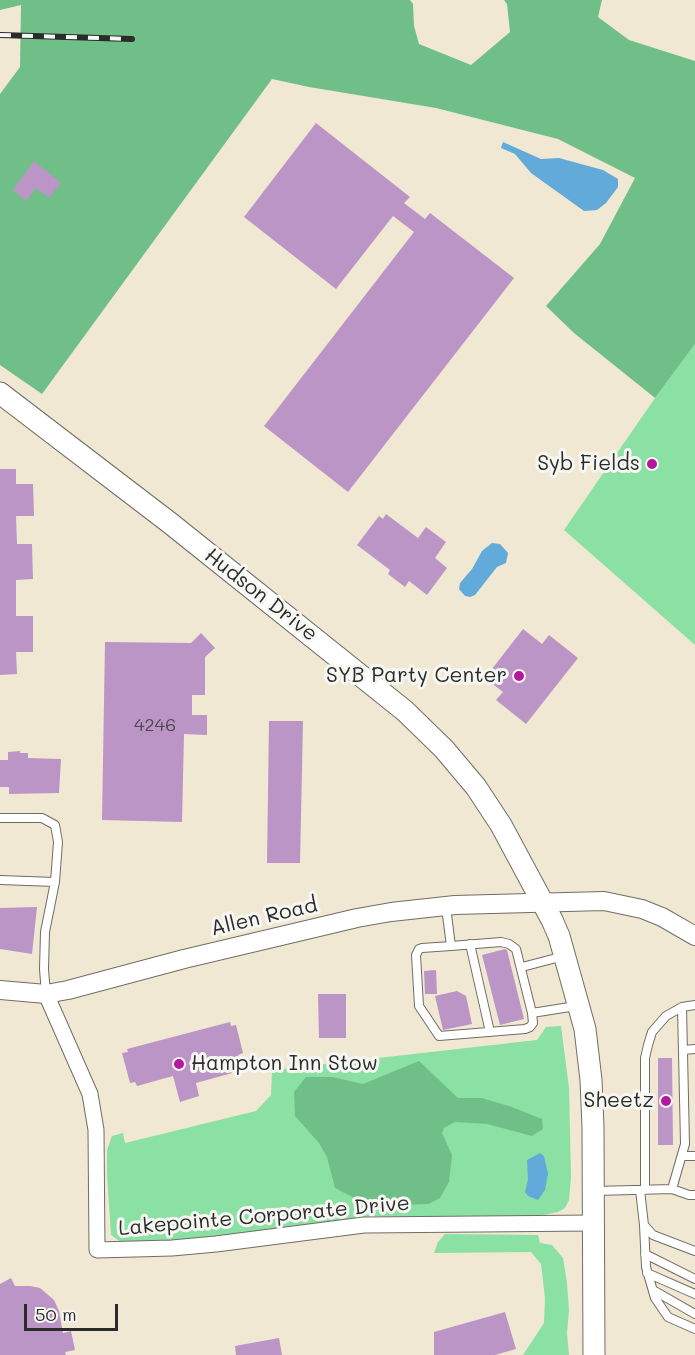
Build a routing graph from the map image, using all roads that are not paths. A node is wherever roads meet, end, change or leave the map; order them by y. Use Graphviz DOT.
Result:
graph roads {
  1 [pos="0,393"];
  2 [pos="0,818"];
  3 [pos="0,880"];
  4 [pos="55,882"];
  5 [pos="542,901"];
  6 [pos="446,906"];
  7 [pos="695,936"];
  8 [pos="470,944"];
  9 [pos="451,946"];
  10 [pos="565,956"];
  11 [pos="522,967"];
  12 [pos="0,990"];
  13 [pos="46,994"];
  14 [pos="695,1005"];
  15 [pos="578,1006"];
  16 [pos="682,1007"];
  17 [pos="532,1013"];
  18 [pos="490,1032"];
  19 [pos="695,1049"];
  20 [pos="683,1050"];
  21 [pos="682,1156"];
  22 [pos="695,1156"];
  23 [pos="672,1189"];
  24 [pos="643,1190"];
  25 [pos="593,1191"];
  26 [pos="695,1195"];
  27 [pos="594,1223"];
  28 [pos="644,1225"];
  29 [pos="695,1251"];
  30 [pos="645,1254"];
  31 [pos="647,1273"];
  32 [pos="695,1279"];
  33 [pos="653,1290"];
  34 [pos="695,1294"];
  35 [pos="695,1314"];
  36 [pos="695,1329"];
  37 [pos="594,1355"];
  1 -- 5 [label="main road, Hudson Drive"];
  2 -- 4 [label="lane"];
  3 -- 4 [label="lane"];
  4 -- 13 [label="lane"];
  5 -- 6 [label="street, Allen Road"];
  5 -- 7 [label="street"];
  5 -- 10 [label="main road, Hudson Drive"];
  6 -- 9 [label="lane"];
  6 -- 13 [label="street, Allen Road"];
  8 -- 9 [label="lane"];
  8 -- 11 [label="lane"];
  8 -- 18 [label="lane"];
  9 -- 18 [label="lane"];
  10 -- 11 [label="lane"];
  10 -- 15 [label="main road, Hudson Drive"];
  11 -- 17 [label="lane"];
  12 -- 13 [label="street, Allen Road"];
  13 -- 27 [label="street, Lakepointe Corporate Drive"];
  14 -- 16 [label="lane"];
  15 -- 17 [label="lane"];
  15 -- 25 [label="main road, Hudson Drive"];
  16 -- 20 [label="lane"];
  16 -- 24 [label="lane"];
  17 -- 18 [label="lane"];
  19 -- 20 [label="lane"];
  20 -- 21 [label="lane"];
  21 -- 22 [label="lane"];
  21 -- 23 [label="lane"];
  23 -- 24 [label="lane"];
  23 -- 26 [label="lane"];
  24 -- 25 [label="lane"];
  24 -- 28 [label="lane"];
  25 -- 27 [label="main road, Hudson Drive"];
  27 -- 37 [label="main road, Hudson Drive"];
  28 -- 29 [label="lane"];
  28 -- 30 [label="lane"];
  30 -- 31 [label="lane"];
  30 -- 32 [label="lane"];
  31 -- 33 [label="lane"];
  31 -- 34 [label="lane"];
  33 -- 35 [label="lane"];
  33 -- 36 [label="lane"];
}
